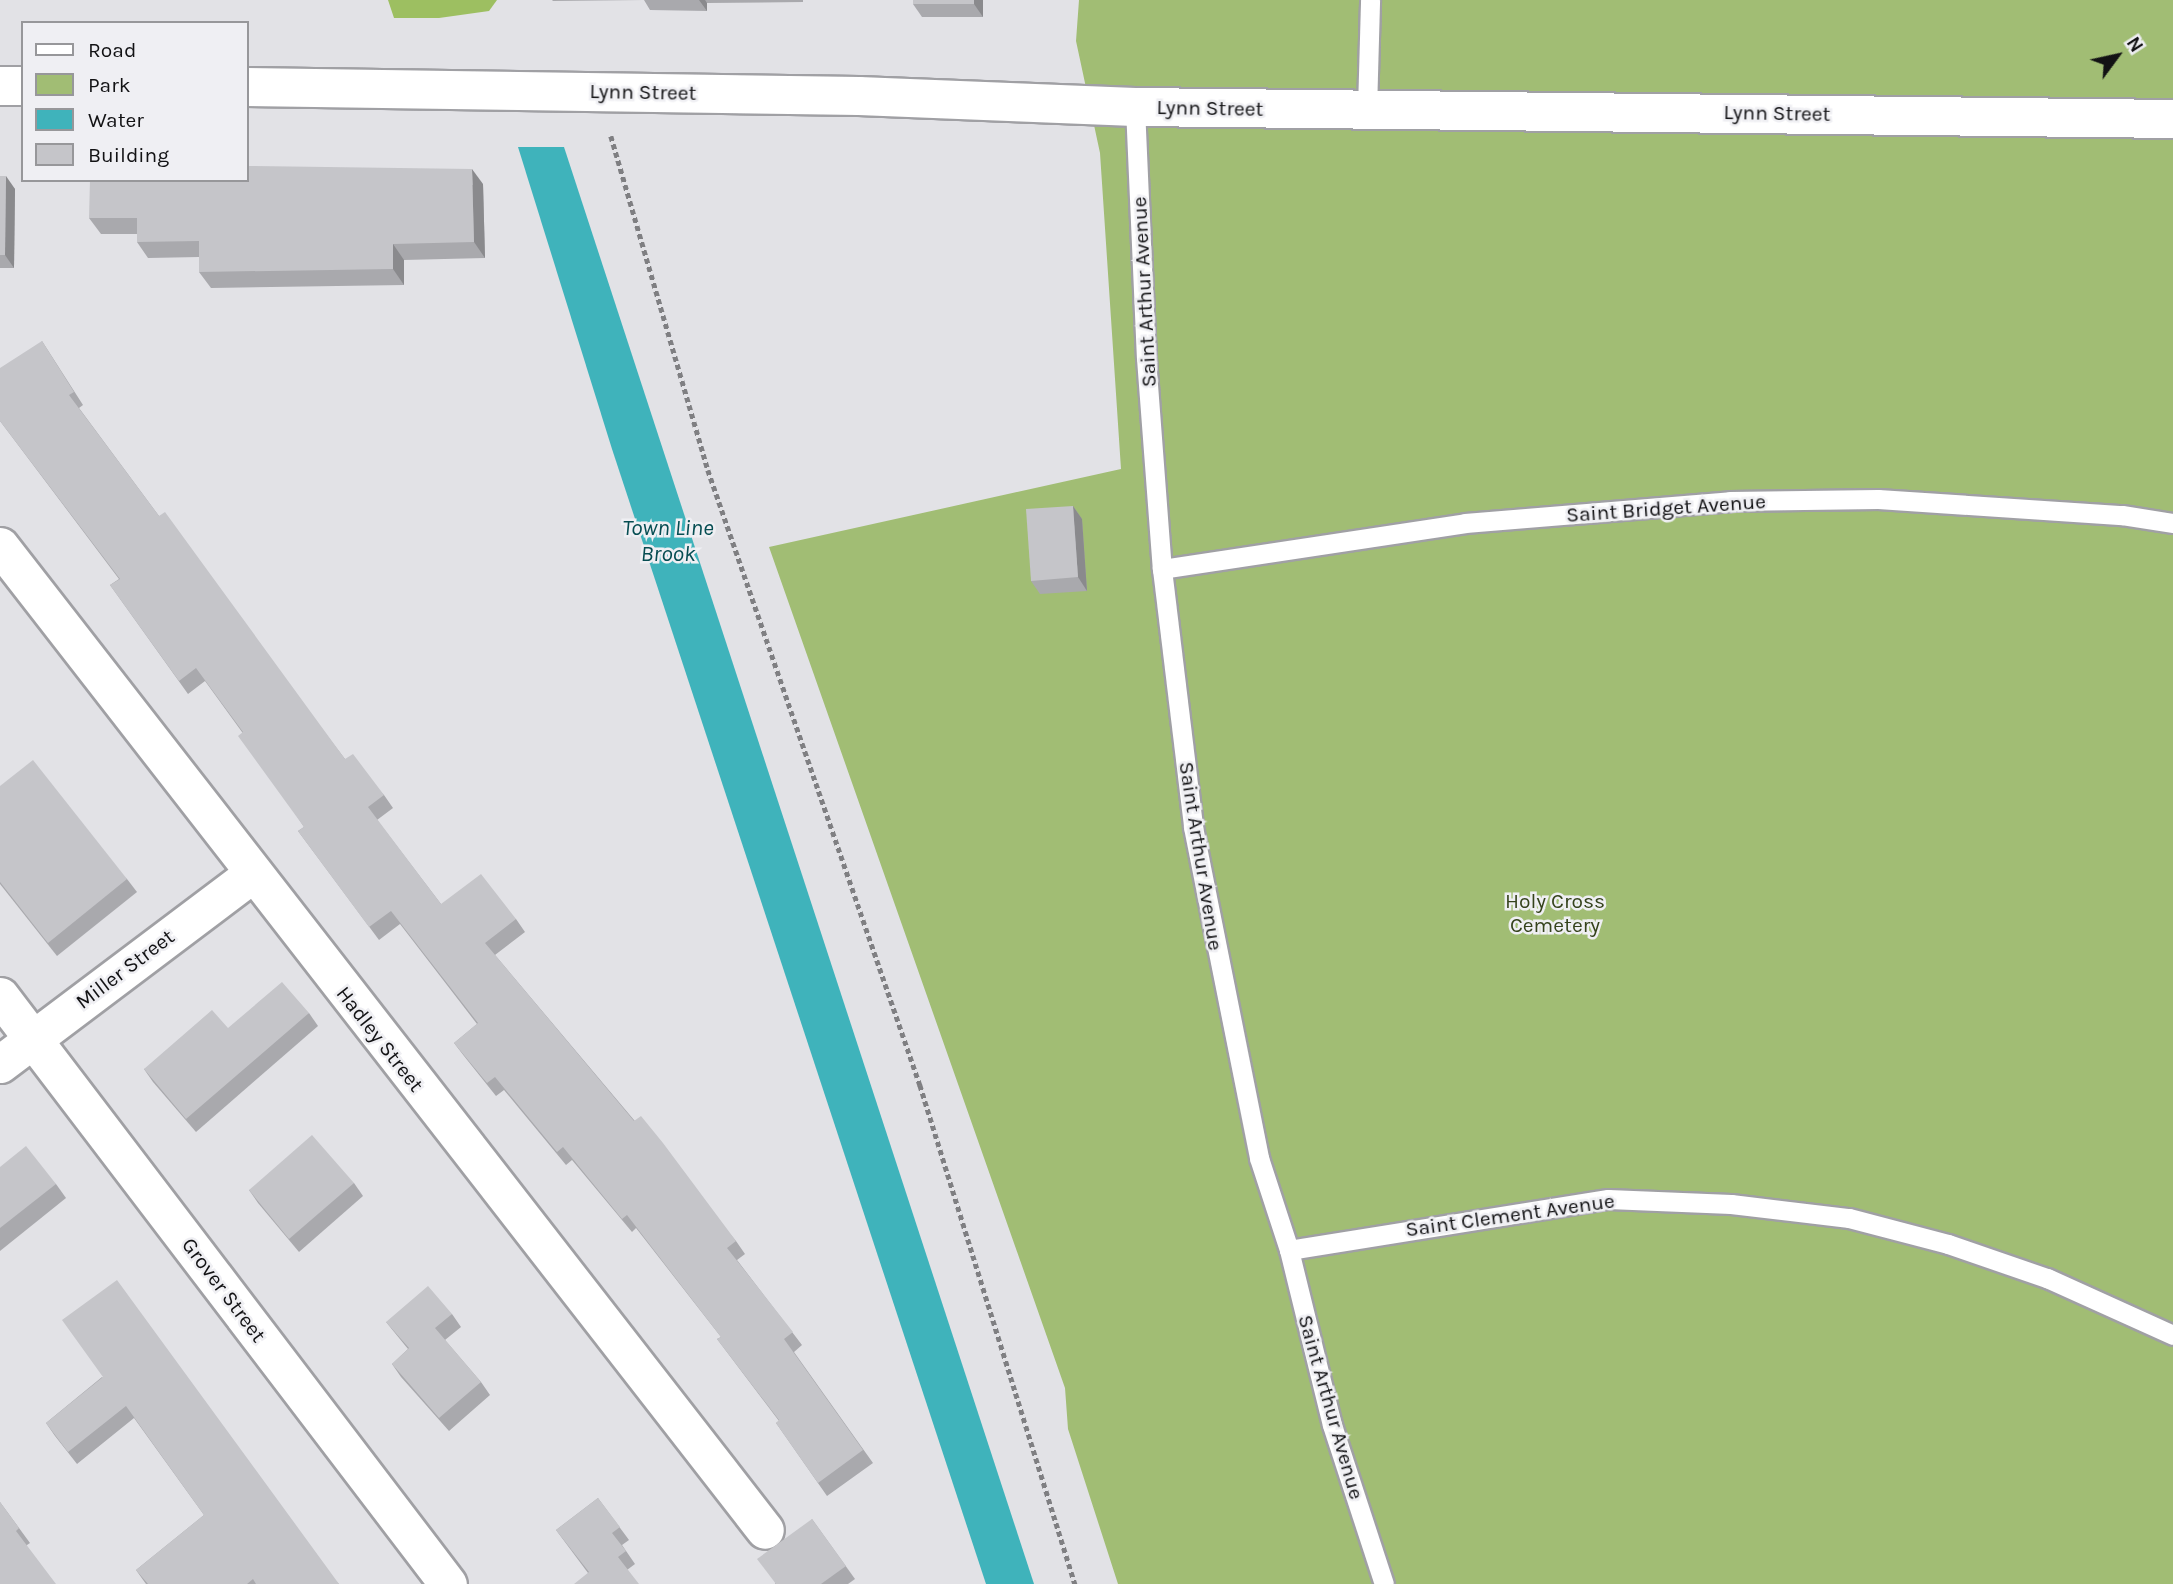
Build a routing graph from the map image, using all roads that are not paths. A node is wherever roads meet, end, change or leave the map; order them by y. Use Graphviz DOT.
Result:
graph roads {
  1 [pos="1370,0"];
  2 [pos="0,86"];
  3 [pos="21,86"];
  4 [pos="248,87"];
  5 [pos="1135,107"];
  6 [pos="1367,110"];
  7 [pos="2173,119"];
  8 [pos="2173,523"];
  9 [pos="0,546"];
  10 [pos="1162,569"];
  11 [pos="251,875"];
  12 [pos="0,996"];
  13 [pos="33,1040"];
  14 [pos="0,1064"];
  15 [pos="1289,1250"];
  16 [pos="2173,1335"];
  17 [pos="765,1530"];
  18 [pos="448,1584"];
  19 [pos="1384,1584"];
  1 -- 6 [label="lane"];
  2 -- 3 [label="main road"];
  4 -- 5 [label="main road, Lynn Street"];
  5 -- 6 [label="main road, Lynn Street"];
  5 -- 10 [label="lane, Saint Arthur Avenue"];
  6 -- 7 [label="main road, Lynn Street"];
  8 -- 10 [label="lane, Saint Bridget Avenue"];
  9 -- 11 [label="street, Hadley Street"];
  10 -- 15 [label="lane, Saint Arthur Avenue"];
  11 -- 13 [label="street, Miller Street"];
  11 -- 17 [label="street, Hadley Street"];
  12 -- 13 [label="street, Grover Street"];
  13 -- 14 [label="street, Miller Street"];
  13 -- 18 [label="street, Grover Street"];
  15 -- 16 [label="lane, Saint Clement Avenue"];
  15 -- 19 [label="lane, Saint Arthur Avenue"];
}
